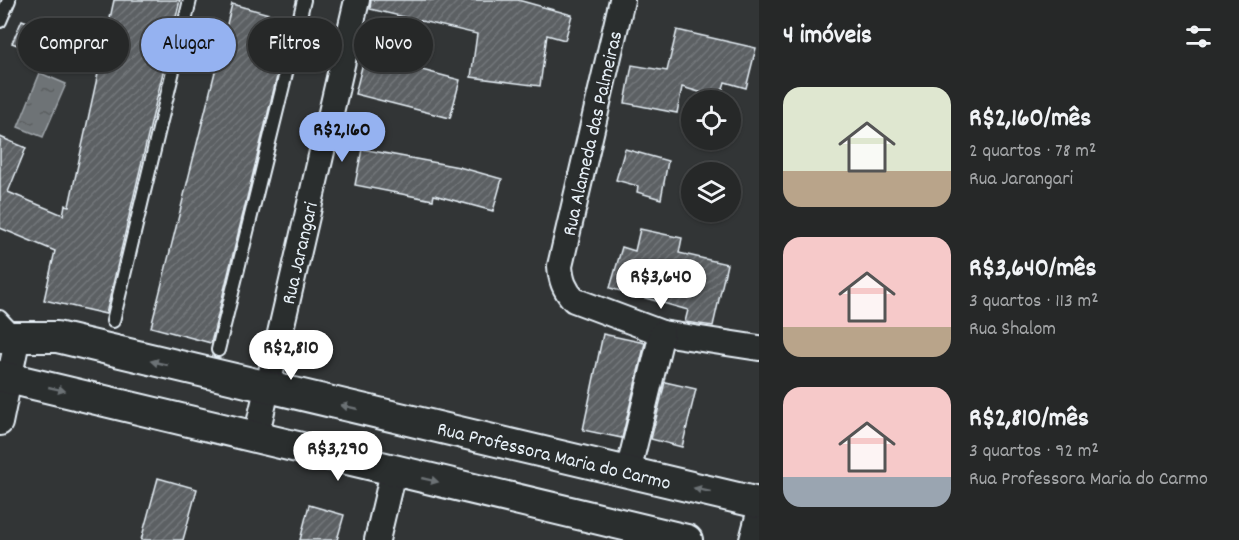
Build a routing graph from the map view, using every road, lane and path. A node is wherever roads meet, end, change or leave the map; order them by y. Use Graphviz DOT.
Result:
graph roads {
  1 [pos="9,0"];
  2 [pos="190,0"];
  3 [pos="304,0"];
  4 [pos="357,0"];
  5 [pos="622,0"];
  6 [pos="0,21"];
  7 [pos="113,321"];
  8 [pos="6,330"];
  9 [pos="662,333"];
  10 [pos="759,348"];
  11 [pos="218,350"];
  12 [pos="5,377"];
  13 [pos="268,388"];
  14 [pos="0,423"];
  15 [pos="256,437"];
  16 [pos="393,471"];
  17 [pos="628,472"];
  18 [pos="759,503"];
  19 [pos="759,513"];
  20 [pos="377,540"];
  21 [pos="687,540"];
  22 [pos="752,540"];
  1 -- 6 [label="lane"];
  2 -- 7 [label="lane"];
  3 -- 11 [label="lane"];
  4 -- 13 [label="street, Rua Jarangari"];
  5 -- 9 [label="street, Rua Alameda das Palmeiras"];
  8 -- 12 [label="street"];
  13 -- 8 [label="street, Rua Professora Maria do Carmo, one-way"];
  9 -- 10 [label="street"];
  9 -- 17 [label="street"];
  12 -- 14 [label="street"];
  12 -- 15 [label="street, one-way"];
  13 -- 15 [label="street, Rua Jarangari"];
  17 -- 13 [label="street, Rua Professora Maria do Carmo, one-way"];
  15 -- 16 [label="street"];
  16 -- 20 [label="street"];
  16 -- 21 [label="street, one-way"];
  18 -- 17 [label="street, Rua Professora Maria do Carmo, one-way"];
  19 -- 22 [label="street"];
}
